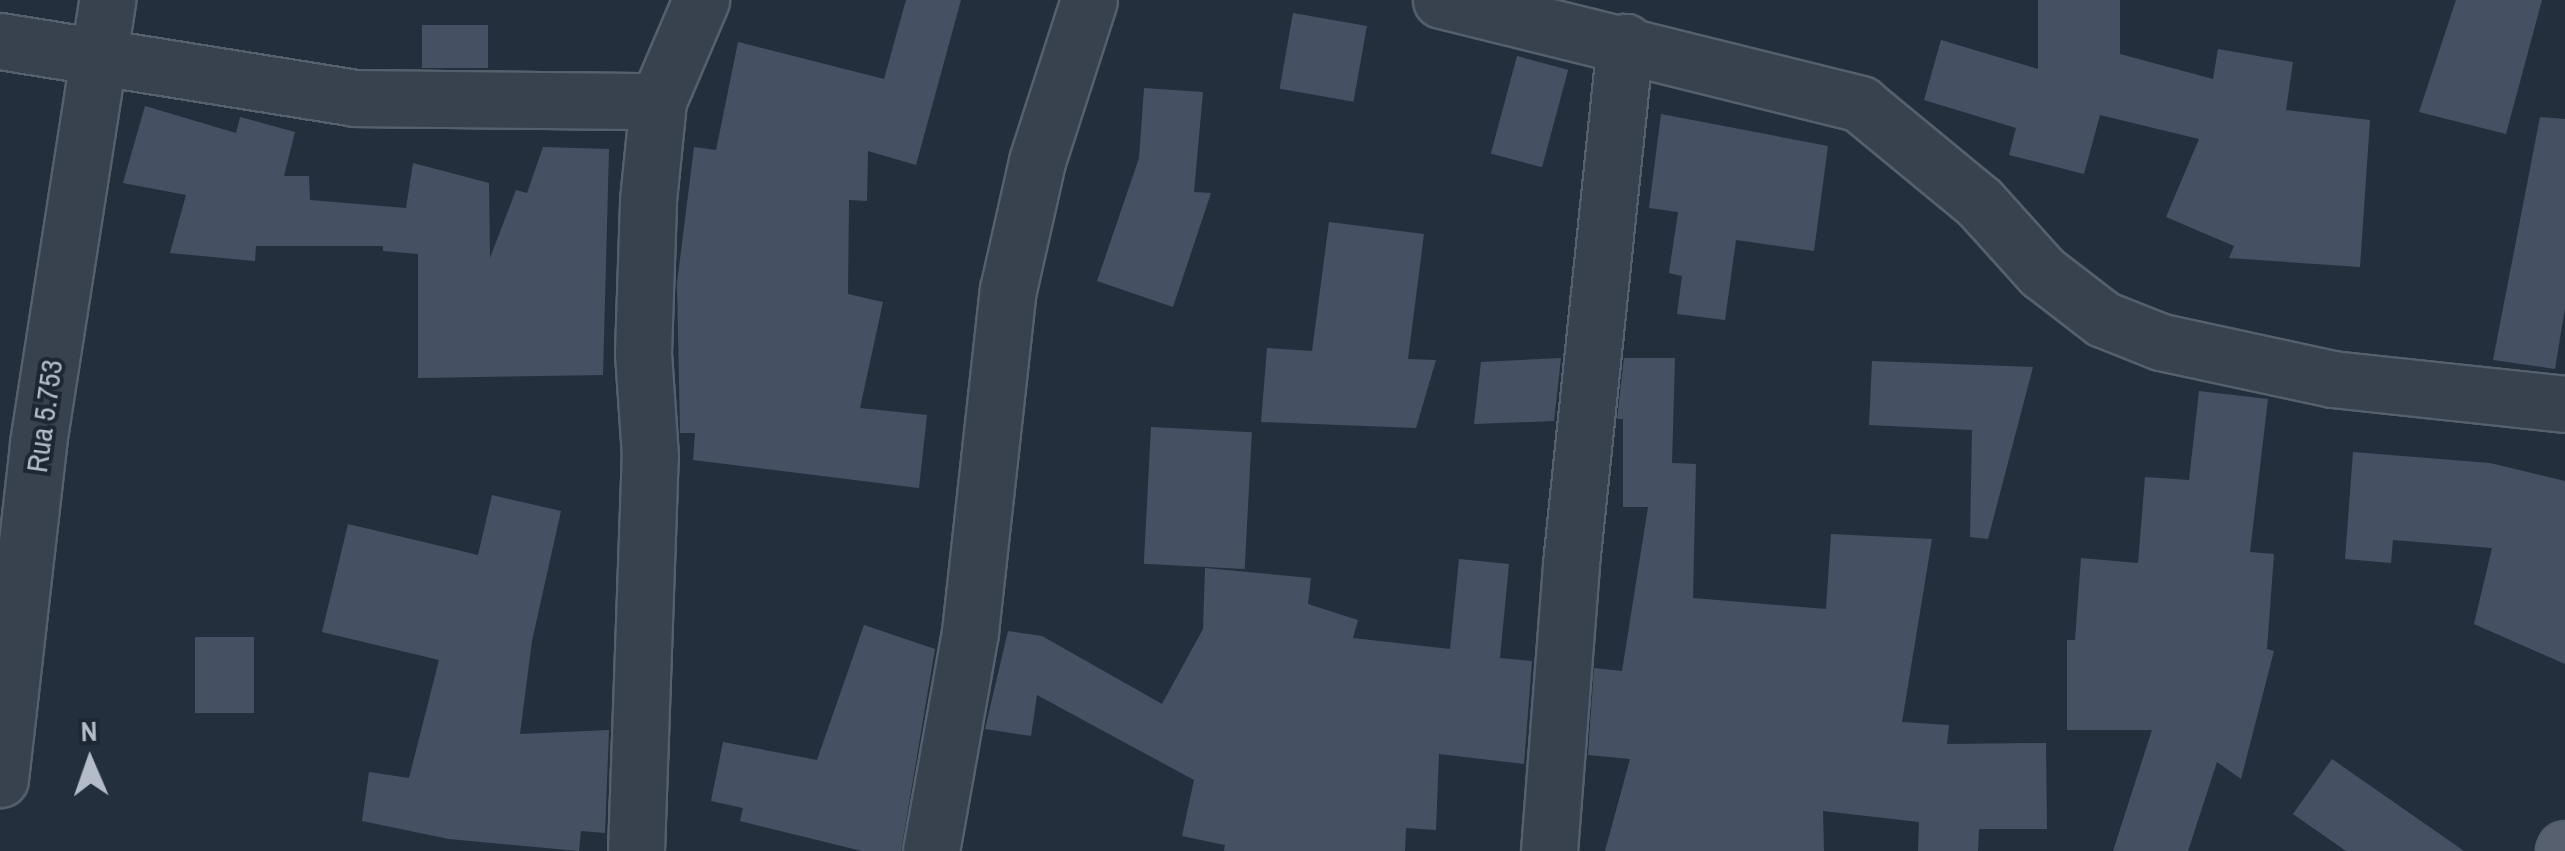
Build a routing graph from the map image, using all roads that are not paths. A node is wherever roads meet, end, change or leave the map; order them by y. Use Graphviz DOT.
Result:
graph roads {
  1 [pos="106,0"];
  2 [pos="701,0"];
  3 [pos="1088,0"];
  4 [pos="1440,0"];
  5 [pos="0,41"];
  6 [pos="1625,42"];
  7 [pos="102,56"];
  8 [pos="658,100"];
  9 [pos="2565,404"];
  10 [pos="14,553"];
  11 [pos="0,779"];
  12 [pos="636,851"];
  13 [pos="931,851"];
  14 [pos="1550,851"];
  1 -- 7 [label="street, Rua 5.753"];
  2 -- 8 [label="street"];
  3 -- 13 [label="street"];
  4 -- 6 [label="street"];
  5 -- 7 [label="street"];
  6 -- 9 [label="street"];
  6 -- 14 [label="street"];
  7 -- 8 [label="street"];
  7 -- 10 [label="street, Rua 5.753"];
  8 -- 12 [label="street"];
  10 -- 11 [label="street, Rua 5.753"];
}
